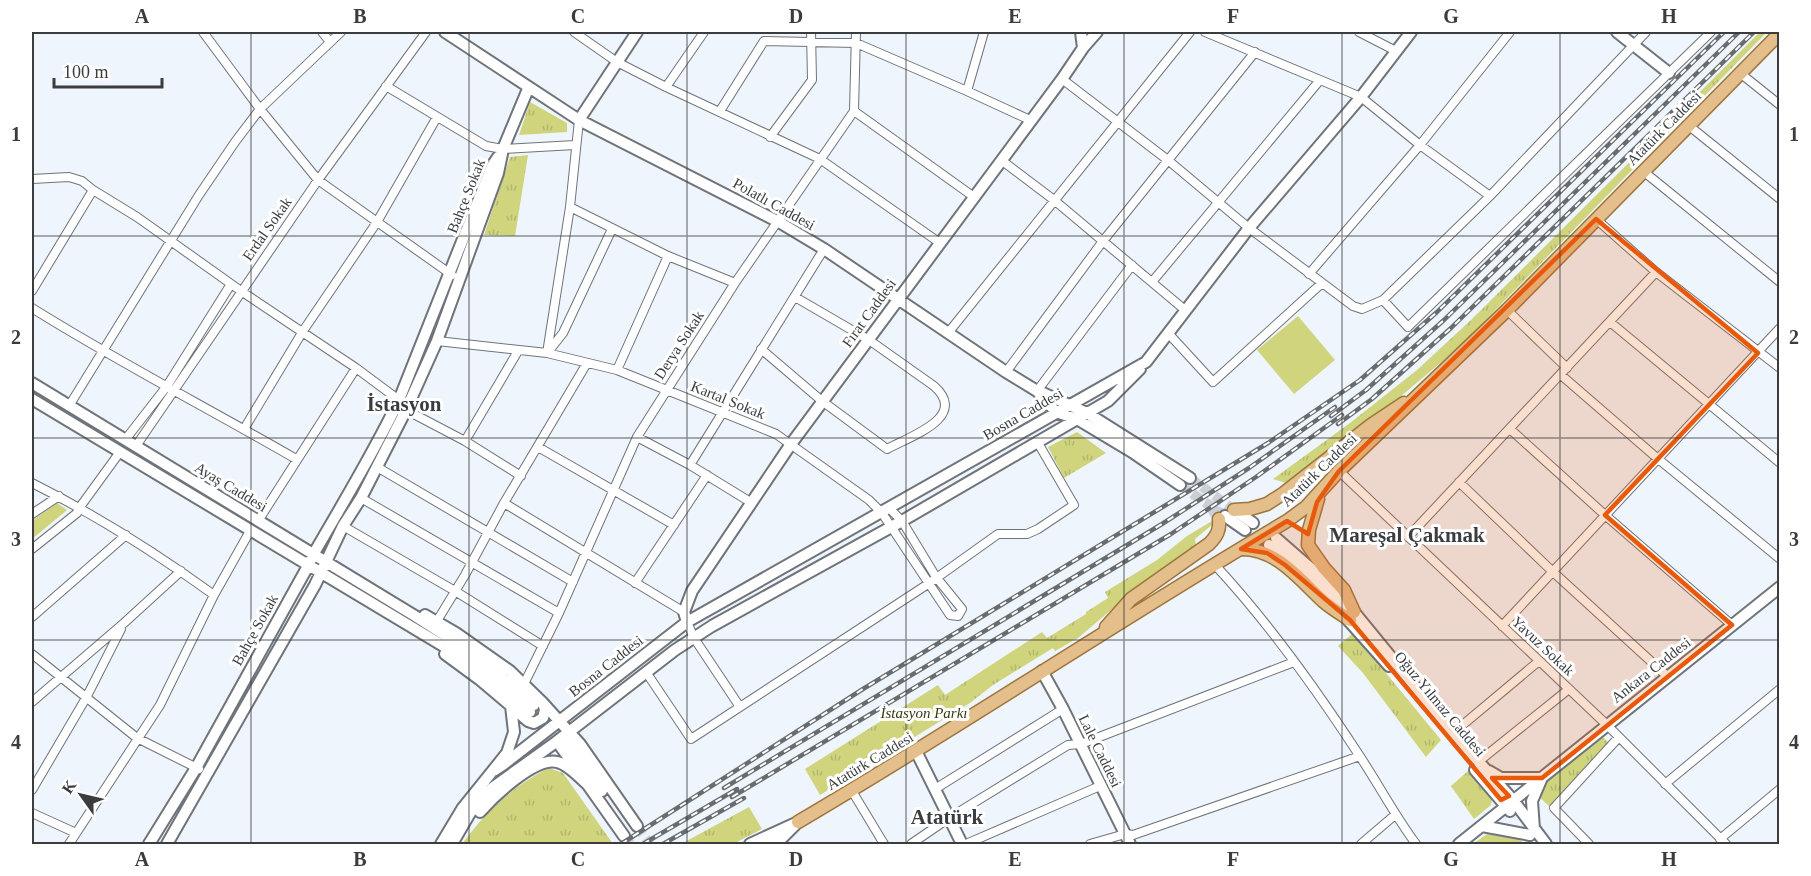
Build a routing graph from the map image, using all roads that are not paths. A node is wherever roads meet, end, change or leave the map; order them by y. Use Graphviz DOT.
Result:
graph roads {
  1 [pos="204,32"];
  2 [pos="321,32"];
  3 [pos="341,32"];
  4 [pos="426,32"];
  5 [pos="445,32"];
  6 [pos="574,32"];
  7 [pos="638,32"];
  8 [pos="704,32"];
  9 [pos="811,32"];
  10 [pos="856,32"];
  11 [pos="983,32"];
  12 [pos="1081,32"];
  13 [pos="1097,32"];
  14 [pos="1190,32"];
  15 [pos="1204,32"];
  16 [pos="1359,32"];
  17 [pos="1411,32"];
  18 [pos="1510,32"];
  19 [pos="1617,32"];
  20 [pos="1646,32"];
  21 [pos="1711,32"];
  22 [pos="1779,33"];
  23 [pos="330,42"];
  24 [pos="811,42"];
  25 [pos="856,43"];
  26 [pos="1634,44"];
  27 [pos="1083,48"];
  28 [pos="1396,51"];
  29 [pos="1255,52"];
  30 [pos="617,62"];
  31 [pos="1670,73"];
  32 [pos="1740,73"];
  33 [pos="1062,79"];
  34 [pos="1320,80"];
  35 [pos="386,86"];
  36 [pos="666,87"];
  37 [pos="528,88"];
  38 [pos="967,90"];
  39 [pos="1360,97"];
  40 [pos="1779,105"];
  41 [pos="260,109"];
  42 [pos="720,111"];
  43 [pos="854,111"];
  44 [pos="437,117"];
  45 [pos="579,120"];
  46 [pos="1030,120"];
  47 [pos="1118,121"];
  48 [pos="1688,125"];
  49 [pos="770,137"];
  50 [pos="575,145"];
  51 [pos="1420,145"];
  52 [pos="503,149"];
  53 [pos="820,159"];
  54 [pos="1001,160"];
  55 [pos="1169,161"];
  56 [pos="1643,171"];
  57 [pos="32,179"];
  58 [pos="318,180"];
  59 [pos="93,190"];
  60 [pos="1490,196"];
  61 [pos="974,197"];
  62 [pos="1779,199"];
  63 [pos="1054,200"];
  64 [pos="1218,202"];
  65 [pos="570,207"];
  66 [pos="1596,219"];
  67 [pos="377,222"];
  68 [pos="779,222"];
  69 [pos="1249,228"];
  70 [pos="612,229"];
  71 [pos="171,240"];
  72 [pos="1103,241"];
  73 [pos="940,243"];
  74 [pos="824,249"];
  75 [pos="668,256"];
  76 [pos="1132,265"];
  77 [pos="1656,272"];
  78 [pos="1309,274"];
  79 [pos="454,276"];
  80 [pos="1152,282"];
  81 [pos="1779,282"];
  82 [pos="735,283"];
  83 [pos="1322,283"];
  84 [pos="231,284"];
  85 [pos="32,291"];
  86 [pos="241,291"];
  87 [pos="795,297"];
  88 [pos="898,299"];
  89 [pos="1383,300"];
  90 [pos="32,308"];
  91 [pos="1185,310"];
  92 [pos="1506,310"];
  93 [pos="1610,322"];
  94 [pos="1779,328"];
  95 [pos="303,331"];
  96 [pos="948,333"];
  97 [pos="1168,333"];
  98 [pos="869,339"];
  99 [pos="437,341"];
  100 [pos="762,348"];
  101 [pos="103,350"];
  102 [pos="518,351"];
  103 [pos="1758,352"];
  104 [pos="547,353"];
  105 [pos="1146,362"];
  106 [pos="587,363"];
  107 [pos="356,368"];
  108 [pos="1567,368"];
  109 [pos="1779,368"];
  110 [pos="617,370"];
  111 [pos="1006,372"];
  112 [pos="1561,375"];
  113 [pos="32,383"];
  114 [pos="166,386"];
  115 [pos="176,390"];
  116 [pos="666,390"];
  117 [pos="1037,391"];
  118 [pos="1420,393"];
  119 [pos="32,399"];
  120 [pos="399,400"];
  121 [pos="822,401"];
  122 [pos="1108,401"];
  123 [pos="1708,404"];
  124 [pos="69,406"];
  125 [pos="1068,406"];
  126 [pos="406,410"];
  127 [pos="1056,412"];
  128 [pos="723,413"];
  129 [pos="1088,414"];
  130 [pos="1077,419"];
  131 [pos="244,429"];
  132 [pos="1112,429"];
  133 [pos="1510,429"];
  134 [pos="637,437"];
  135 [pos="125,440"];
  136 [pos="465,441"];
  137 [pos="1038,442"];
  138 [pos="791,444"];
  139 [pos="136,446"];
  140 [pos="538,447"];
  141 [pos="120,452"];
  142 [pos="1657,458"];
  143 [pos="296,459"];
  144 [pos="1779,464"];
  145 [pos="690,465"];
  146 [pos="376,467"];
  147 [pos="1339,471"];
  148 [pos="707,475"];
  149 [pos="521,476"];
  150 [pos="1190,478"];
  151 [pos="1459,482"];
  152 [pos="32,483"];
  153 [pos="1180,485"];
  154 [pos="614,489"];
  155 [pos="1323,490"];
  156 [pos="59,496"];
  157 [pos="361,498"];
  158 [pos="504,503"];
  159 [pos="752,503"];
  160 [pos="80,507"];
  161 [pos="886,511"];
  162 [pos="32,514"];
  163 [pos="1226,515"];
  164 [pos="1605,515"];
  165 [pos="258,520"];
  166 [pos="902,521"];
  167 [pos="1287,521"];
  168 [pos="674,525"];
  169 [pos="343,526"];
  170 [pos="1249,526"];
  171 [pos="890,527"];
  172 [pos="250,531"];
  173 [pos="488,531"];
  174 [pos="126,535"];
  175 [pos="1408,537"];
  176 [pos="1272,542"];
  177 [pos="1308,545"];
  178 [pos="32,549"];
  179 [pos="1241,549"];
  180 [pos="585,553"];
  181 [pos="313,555"];
  182 [pos="1779,559"];
  183 [pos="472,561"];
  184 [pos="1215,565"];
  185 [pos="308,566"];
  186 [pos="324,568"];
  187 [pos="181,570"];
  188 [pos="1552,571"];
  189 [pos="936,577"];
  190 [pos="573,582"];
  191 [pos="635,583"];
  192 [pos="928,584"];
  193 [pos="1779,587"];
  194 [pos="455,591"];
  195 [pos="214,595"];
  196 [pos="559,613"];
  197 [pos="1352,616"];
  198 [pos="32,617"];
  199 [pos="686,617"];
  200 [pos="413,621"];
  201 [pos="437,621"];
  202 [pos="124,623"];
  203 [pos="1732,625"];
  204 [pos="1502,626"];
  205 [pos="1102,633"];
  206 [pos="694,638"];
  207 [pos="543,646"];
  208 [pos="32,654"];
  209 [pos="1539,661"];
  210 [pos="1294,662"];
  211 [pos="1042,671"];
  212 [pos="646,672"];
  213 [pos="1667,676"];
  214 [pos="62,677"];
  215 [pos="524,684"];
  216 [pos="1569,689"];
  217 [pos="1779,689"];
  218 [pos="86,698"];
  219 [pos="32,702"];
  220 [pos="511,706"];
  221 [pos="740,706"];
  222 [pos="1063,709"];
  223 [pos="534,710"];
  224 [pos="587,718"];
  225 [pos="560,722"];
  226 [pos="1607,725"];
  227 [pos="1453,733"];
  228 [pos="542,734"];
  229 [pos="1619,737"];
  230 [pos="137,738"];
  231 [pos="562,741"];
  232 [pos="580,744"];
  233 [pos="1081,744"];
  234 [pos="916,751"];
  235 [pos="1360,756"];
  236 [pos="1480,765"];
  237 [pos="196,768"];
  238 [pos="570,769"];
  239 [pos="495,770"];
  240 [pos="208,774"];
  241 [pos="1542,777"];
  242 [pos="587,784"];
  243 [pos="1665,784"];
  244 [pos="1100,786"];
  245 [pos="935,789"];
  246 [pos="1779,789"];
  247 [pos="32,790"];
  248 [pos="852,791"];
  249 [pos="1507,801"];
  250 [pos="32,813"];
  251 [pos="1395,815"];
  252 [pos="949,818"];
  253 [pos="798,822"];
  254 [pos="1482,826"];
  255 [pos="76,832"];
  256 [pos="1532,832"];
  257 [pos="627,833"];
  258 [pos="1127,839"];
  259 [pos="1723,842"];
  260 [pos="69,844"];
  261 [pos="149,844"];
  262 [pos="167,844"];
  263 [pos="441,844"];
  264 [pos="452,844"];
  265 [pos="458,844"];
  266 [pos="750,844"];
  267 [pos="771,844"];
  268 [pos="884,844"];
  269 [pos="912,844"];
  270 [pos="964,844"];
  271 [pos="1090,844"];
  272 [pos="1361,844"];
  273 [pos="1416,844"];
  274 [pos="1459,844"];
  275 [pos="1537,844"];
  276 [pos="1546,844"];
  277 [pos="1589,844"];
  1 -- 41 [label="street"];
  2 -- 23 [label="street"];
  3 -- 23 [label="street"];
  4 -- 35 [label="street, Erdal Sokak"];
  5 -- 37 [label="street, Polatlı Caddesi"];
  6 -- 30 [label="street"];
  7 -- 30 [label="street"];
  8 -- 36 [label="street"];
  9 -- 24 [label="street"];
  10 -- 25 [label="street"];
  11 -- 38 [label="street"];
  12 -- 27 [label="street"];
  13 -- 27 [label="street, Fırat Caddesi"];
  14 -- 47 [label="street"];
  15 -- 29 [label="street"];
  16 -- 28 [label="street"];
  17 -- 28 [label="street, Bosna Caddesi"];
  18 -- 51 [label="street"];
  19 -- 26 [label="street"];
  20 -- 26 [label="street"];
  21 -- 31 [label="street"];
  22 -- 32 [label="main road, Atatürk Caddesi"];
  23 -- 41 [label="street"];
  24 -- 25 [label="street"];
  24 -- 42 [label="street"];
  24 -- 49 [label="street"];
  25 -- 38 [label="street"];
  25 -- 43 [label="street"];
  26 -- 31 [label="street"];
  26 -- 60 [label="street"];
  27 -- 33 [label="street, Fırat Caddesi"];
  28 -- 39 [label="street, Bosna Caddesi"];
  29 -- 34 [label="street"];
  29 -- 55 [label="street"];
  30 -- 36 [label="street"];
  30 -- 45 [label="street"];
  31 -- 89 [label="street"];
  32 -- 40 [label="street"];
  32 -- 48 [label="main road, Atatürk Caddesi"];
  33 -- 46 [label="street, Fırat Caddesi"];
  33 -- 47 [label="street"];
  34 -- 39 [label="street"];
  34 -- 64 [label="street"];
  35 -- 44 [label="street"];
  35 -- 58 [label="street, Erdal Sokak"];
  36 -- 42 [label="street"];
  37 -- 45 [label="street, Polatlı Caddesi"];
  37 -- 52 [label="street, Bahçe Sokak"];
  38 -- 46 [label="street"];
  39 -- 51 [label="street"];
  39 -- 69 [label="street, Bosna Caddesi"];
  41 -- 58 [label="street"];
  41 -- 71 [label="street"];
  42 -- 49 [label="street"];
  43 -- 53 [label="street, Derya Sokak"];
  43 -- 61 [label="street"];
  44 -- 52 [label="street"];
  44 -- 67 [label="street"];
  45 -- 50 [label="street"];
  45 -- 68 [label="street, Polatlı Caddesi"];
  46 -- 54 [label="street, Fırat Caddesi"];
  47 -- 55 [label="street"];
  47 -- 63 [label="street"];
  48 -- 56 [label="main road, Atatürk Caddesi"];
  48 -- 62 [label="street"];
  49 -- 53 [label="street"];
  50 -- 52 [label="street"];
  50 -- 65 [label="street"];
  51 -- 60 [label="street"];
  51 -- 78 [label="street"];
  52 -- 79 [label="street, Bahçe Sokak"];
  53 -- 68 [label="street, Derya Sokak"];
  53 -- 73 [label="street"];
  54 -- 61 [label="street, Fırat Caddesi"];
  54 -- 63 [label="street"];
  55 -- 64 [label="street"];
  55 -- 72 [label="street"];
  56 -- 66 [label="main road, Atatürk Caddesi"];
  56 -- 81 [label="street"];
  57 -- 59 [label="street"];
  58 -- 67 [label="street"];
  58 -- 86 [label="street, Erdal Sokak"];
  59 -- 71 [label="street"];
  59 -- 85 [label="street"];
  60 -- 89 [label="street"];
  61 -- 73 [label="street, Fırat Caddesi"];
  63 -- 72 [label="street"];
  63 -- 96 [label="street"];
  64 -- 69 [label="street"];
  64 -- 80 [label="street"];
  65 -- 70 [label="street"];
  65 -- 104 [label="street"];
  66 -- 77 [label="street"];
  66 -- 92 [label="main road, Atatürk Caddesi"];
  67 -- 79 [label="street"];
  67 -- 95 [label="street"];
  68 -- 74 [label="street, Polatlı Caddesi"];
  68 -- 82 [label="street, Derya Sokak"];
  69 -- 78 [label="street"];
  69 -- 91 [label="street, Bosna Caddesi"];
  70 -- 75 [label="street"];
  70 -- 104 [label="street"];
  71 -- 84 [label="street"];
  71 -- 101 [label="street"];
  72 -- 76 [label="street"];
  72 -- 111 [label="street"];
  73 -- 88 [label="street, Fırat Caddesi"];
  74 -- 87 [label="street"];
  74 -- 88 [label="street, Polatlı Caddesi"];
  75 -- 82 [label="street"];
  75 -- 110 [label="street"];
  76 -- 80 [label="street"];
  76 -- 117 [label="street"];
  77 -- 93 [label="street"];
  77 -- 103 [label="street"];
  78 -- 83 [label="street"];
  79 -- 99 [label="street, Bahçe Sokak"];
  79 -- 120 [label="street, Bahçe Sokak"];
  80 -- 91 [label="street"];
  82 -- 116 [label="street, Derya Sokak"];
  83 -- 89 [label="street"];
  83 -- 97 [label="street"];
  84 -- 86 [label="street"];
  84 -- 114 [label="street"];
  86 -- 95 [label="street"];
  86 -- 115 [label="street, Erdal Sokak"];
  87 -- 98 [label="street"];
  87 -- 100 [label="street"];
  88 -- 96 [label="street, Polatlı Caddesi"];
  88 -- 98 [label="street, Fırat Caddesi"];
  90 -- 101 [label="street"];
  91 -- 97 [label="street, Bosna Caddesi"];
  92 -- 108 [label="street"];
  92 -- 118 [label="main road, Atatürk Caddesi"];
  93 -- 108 [label="street"];
  93 -- 123 [label="street"];
  94 -- 103 [label="street"];
  95 -- 107 [label="street"];
  95 -- 131 [label="street"];
  96 -- 111 [label="street, Polatlı Caddesi"];
  97 -- 105 [label="street, Bosna Caddesi"];
  98 -- 121 [label="street, Fırat Caddesi"];
  98 -- 121 [label="street"];
  99 -- 102 [label="street, Kartal Sokak"];
  99 -- 126 [label="street, Bahçe Sokak"];
  100 -- 121 [label="street"];
  100 -- 128 [label="street"];
  101 -- 114 [label="street"];
  101 -- 124 [label="street"];
  102 -- 104 [label="street, Kartal Sokak"];
  102 -- 136 [label="street"];
  103 -- 109 [label="street"];
  103 -- 123 [label="street"];
  104 -- 106 [label="street, Kartal Sokak"];
  105 -- 122 [label="street, Bosna Caddesi"];
  105 -- 125 [label="street, Bosna Caddesi"];
  106 -- 110 [label="street, Kartal Sokak"];
  106 -- 140 [label="street"];
  107 -- 120 [label="street"];
  107 -- 143 [label="street"];
  108 -- 112 [label="street"];
  110 -- 116 [label="street, Kartal Sokak"];
  111 -- 117 [label="street, Polatlı Caddesi"];
  112 -- 133 [label="street"];
  112 -- 142 [label="street"];
  113 -- 124 [label="street, Ayaş Caddesi"];
  114 -- 115 [label="street"];
  114 -- 135 [label="street"];
  115 -- 131 [label="street"];
  115 -- 139 [label="street, Erdal Sokak"];
  116 -- 128 [label="street, Kartal Sokak"];
  116 -- 134 [label="street, Derya Sokak"];
  117 -- 125 [label="street"];
  117 -- 127 [label="street, Polatlı Caddesi"];
  118 -- 147 [label="main road, Atatürk Caddesi"];
  118 -- 163 [label="main road"];
  119 -- 141 [label="street, Ayaş Caddesi"];
  120 -- 126 [label="street"];
  120 -- 181 [label="street, Bahçe Sokak"];
  121 -- 138 [label="street, Fırat Caddesi"];
  122 -- 129 [label="street, Bosna Caddesi"];
  122 -- 132 [label="street"];
  123 -- 142 [label="street"];
  123 -- 144 [label="street"];
  124 -- 135 [label="street, Ayaş Caddesi"];
  125 -- 127 [label="street, Bosna Caddesi"];
  125 -- 129 [label="street"];
  126 -- 136 [label="street"];
  126 -- 146 [label="street, Bahçe Sokak"];
  127 -- 130 [label="street, Polatlı Caddesi"];
  127 -- 161 [label="street, Bosna Caddesi"];
  128 -- 138 [label="street, Kartal Sokak"];
  128 -- 145 [label="street"];
  129 -- 130 [label="street, Bosna Caddesi"];
  129 -- 132 [label="street"];
  130 -- 137 [label="street, Bosna Caddesi"];
  130 -- 153 [label="street, Polatlı Caddesi"];
  131 -- 143 [label="street"];
  132 -- 150 [label="street"];
  133 -- 151 [label="street"];
  133 -- 164 [label="street"];
  134 -- 145 [label="street"];
  134 -- 154 [label="street, Derya Sokak"];
  135 -- 139 [label="street, Ayaş Caddesi"];
  136 -- 149 [label="street"];
  137 -- 166 [label="street, Bosna Caddesi"];
  137 -- 189 [label="street"];
  138 -- 159 [label="street, Fırat Caddesi"];
  138 -- 161 [label="street, Kartal Sokak"];
  139 -- 165 [label="street, Ayaş Caddesi"];
  140 -- 149 [label="street"];
  140 -- 154 [label="street"];
  141 -- 160 [label="street"];
  141 -- 172 [label="street, Ayaş Caddesi"];
  142 -- 164 [label="street"];
  142 -- 182 [label="street"];
  143 -- 165 [label="street"];
  145 -- 148 [label="street"];
  146 -- 157 [label="street, Bahçe Sokak"];
  146 -- 173 [label="street"];
  147 -- 155 [label="main road, Atatürk Caddesi"];
  147 -- 175 [label="street, Yavuz Sokak"];
  148 -- 159 [label="street"];
  148 -- 168 [label="street"];
  149 -- 158 [label="street"];
  151 -- 175 [label="street"];
  151 -- 188 [label="street"];
  152 -- 156 [label="street"];
  154 -- 168 [label="street"];
  154 -- 180 [label="street, Derya Sokak"];
  155 -- 167 [label="main road, Atatürk Caddesi"];
  155 -- 177 [label="main road"];
  156 -- 160 [label="street"];
  156 -- 162 [label="street"];
  157 -- 169 [label="street, Bahçe Sokak"];
  157 -- 183 [label="street"];
  158 -- 173 [label="street"];
  158 -- 180 [label="street"];
  159 -- 199 [label="street, Fırat Caddesi"];
  160 -- 174 [label="street"];
  160 -- 178 [label="street"];
  161 -- 166 [label="street, Kartal Sokak"];
  161 -- 171 [label="street"];
  161 -- 199 [label="street, Bosna Caddesi"];
  163 -- 170 [label="street"];
  163 -- 205 [label="main road"];
  164 -- 188 [label="street"];
  164 -- 203 [label="street"];
  165 -- 181 [label="street, Ayaş Caddesi"];
  166 -- 171 [label="street, Bosna Caddesi"];
  166 -- 189 [label="street, Kartal Sokak"];
  167 -- 177 [label="main road"];
  167 -- 179 [label="main road, Atatürk Caddesi"];
  168 -- 191 [label="street"];
  169 -- 186 [label="street, Bahçe Sokak"];
  169 -- 194 [label="street"];
  171 -- 192 [label="street"];
  171 -- 206 [label="street, Bosna Caddesi"];
  172 -- 185 [label="street, Ayaş Caddesi"];
  172 -- 195 [label="street"];
  173 -- 183 [label="street"];
  173 -- 190 [label="street"];
  174 -- 187 [label="street"];
  174 -- 198 [label="street"];
  175 -- 204 [label="street, Yavuz Sokak"];
  176 -- 197 [label="street"];
  177 -- 197 [label="main road"];
  179 -- 184 [label="main road, Atatürk Caddesi"];
  179 -- 197 [label="main road"];
  180 -- 190 [label="street, Derya Sokak"];
  180 -- 191 [label="street"];
  181 -- 185 [label="street, Bahçe Sokak"];
  181 -- 186 [label="street, Ayaş Caddesi"];
  183 -- 194 [label="street"];
  183 -- 196 [label="street"];
  184 -- 205 [label="main road, Atatürk Caddesi"];
  184 -- 210 [label="street"];
  185 -- 186 [label="street, Ayaş Caddesi"];
  185 -- 237 [label="street, Bahçe Sokak"];
  186 -- 200 [label="street, Ayaş Caddesi"];
  186 -- 240 [label="street, Bahçe Sokak"];
  187 -- 195 [label="street"];
  187 -- 202 [label="street"];
  188 -- 204 [label="street"];
  188 -- 213 [label="street"];
  189 -- 192 [label="street"];
  189 -- 192 [label="street, Kartal Sokak"];
  190 -- 196 [label="street, Derya Sokak"];
  191 -- 199 [label="street"];
  192 -- 221 [label="street"];
  193 -- 203 [label="street, Ankara Caddesi"];
  194 -- 201 [label="street"];
  194 -- 207 [label="street"];
  195 -- 230 [label="street"];
  196 -- 207 [label="street, Derya Sokak"];
  197 -- 227 [label="street, Oğuz Yılmaz Caddesi"];
  197 -- 249 [label="street, Oğuz Yılmaz Caddesi"];
  199 -- 206 [label="street"];
  199 -- 225 [label="street, Bosna Caddesi"];
  200 -- 201 [label="street"];
  200 -- 220 [label="street"];
  200 -- 223 [label="street"];
  201 -- 215 [label="street"];
  202 -- 214 [label="street"];
  202 -- 218 [label="street"];
  203 -- 213 [label="street, Ankara Caddesi"];
  204 -- 209 [label="street, Yavuz Sokak"];
  205 -- 211 [label="main road, Atatürk Caddesi"];
  206 -- 212 [label="street, Bosna Caddesi"];
  206 -- 221 [label="street"];
  207 -- 215 [label="street, Derya Sokak"];
  208 -- 214 [label="street"];
  209 -- 216 [label="street, Yavuz Sokak"];
  209 -- 227 [label="street"];
  210 -- 233 [label="street"];
  210 -- 235 [label="street"];
  211 -- 222 [label="street, Lale Caddesi"];
  211 -- 234 [label="main road, Atatürk Caddesi"];
  212 -- 221 [label="street"];
  212 -- 224 [label="street, Bosna Caddesi"];
  213 -- 226 [label="street, Ankara Caddesi"];
  214 -- 218 [label="street"];
  214 -- 219 [label="street"];
  215 -- 223 [label="street"];
  216 -- 226 [label="street, Yavuz Sokak"];
  216 -- 236 [label="street"];
  217 -- 243 [label="street"];
  218 -- 230 [label="street"];
  218 -- 247 [label="street"];
  220 -- 223 [label="street"];
  220 -- 239 [label="street"];
  222 -- 233 [label="street, Lale Caddesi"];
  222 -- 245 [label="street"];
  223 -- 225 [label="street"];
  223 -- 228 [label="street"];
  224 -- 231 [label="street, Bosna Caddesi"];
  224 -- 232 [label="street"];
  225 -- 228 [label="street, Bosna Caddesi"];
  225 -- 231 [label="street"];
  226 -- 229 [label="street, Yavuz Sokak"];
  226 -- 241 [label="street, Ankara Caddesi"];
  227 -- 236 [label="street, Oğuz Yılmaz Caddesi"];
  228 -- 231 [label="street"];
  228 -- 239 [label="street, Bosna Caddesi"];
  229 -- 243 [label="street, Yavuz Sokak"];
  229 -- 277 [label="street"];
  230 -- 237 [label="street"];
  230 -- 255 [label="street"];
  231 -- 232 [label="street"];
  231 -- 238 [label="street"];
  231 -- 242 [label="street"];
  231 -- 257 [label="street"];
  231 -- 264 [label="street, Bosna Caddesi"];
  232 -- 257 [label="street"];
  233 -- 244 [label="street, Lale Caddesi"];
  233 -- 252 [label="street"];
  234 -- 245 [label="street"];
  234 -- 248 [label="main road, Atatürk Caddesi"];
  235 -- 251 [label="street"];
  235 -- 258 [label="street"];
  236 -- 241 [label="street"];
  236 -- 249 [label="street, Oğuz Yılmaz Caddesi"];
  237 -- 240 [label="street"];
  237 -- 261 [label="street, Bahçe Sokak"];
  238 -- 242 [label="street"];
  238 -- 265 [label="street"];
  239 -- 263 [label="street"];
  240 -- 262 [label="street, Bahçe Sokak"];
  241 -- 249 [label="street, Ankara Caddesi"];
  241 -- 256 [label="street"];
  242 -- 257 [label="street"];
  243 -- 259 [label="street, Yavuz Sokak"];
  244 -- 258 [label="street, Lale Caddesi"];
  244 -- 270 [label="street"];
  245 -- 252 [label="street"];
  246 -- 259 [label="street"];
  248 -- 253 [label="main road, Atatürk Caddesi"];
  248 -- 268 [label="street"];
  249 -- 254 [label="street, Ankara Caddesi"];
  249 -- 256 [label="street"];
  250 -- 255 [label="street"];
  251 -- 272 [label="street"];
  251 -- 273 [label="street"];
  252 -- 269 [label="street"];
  252 -- 270 [label="street"];
  253 -- 266 [label="street"];
  253 -- 267 [label="street"];
  254 -- 256 [label="street"];
  254 -- 274 [label="street, Ankara Caddesi"];
  255 -- 260 [label="street"];
  256 -- 275 [label="street"];
  256 -- 276 [label="street"];
  258 -- 271 [label="street"];
}
